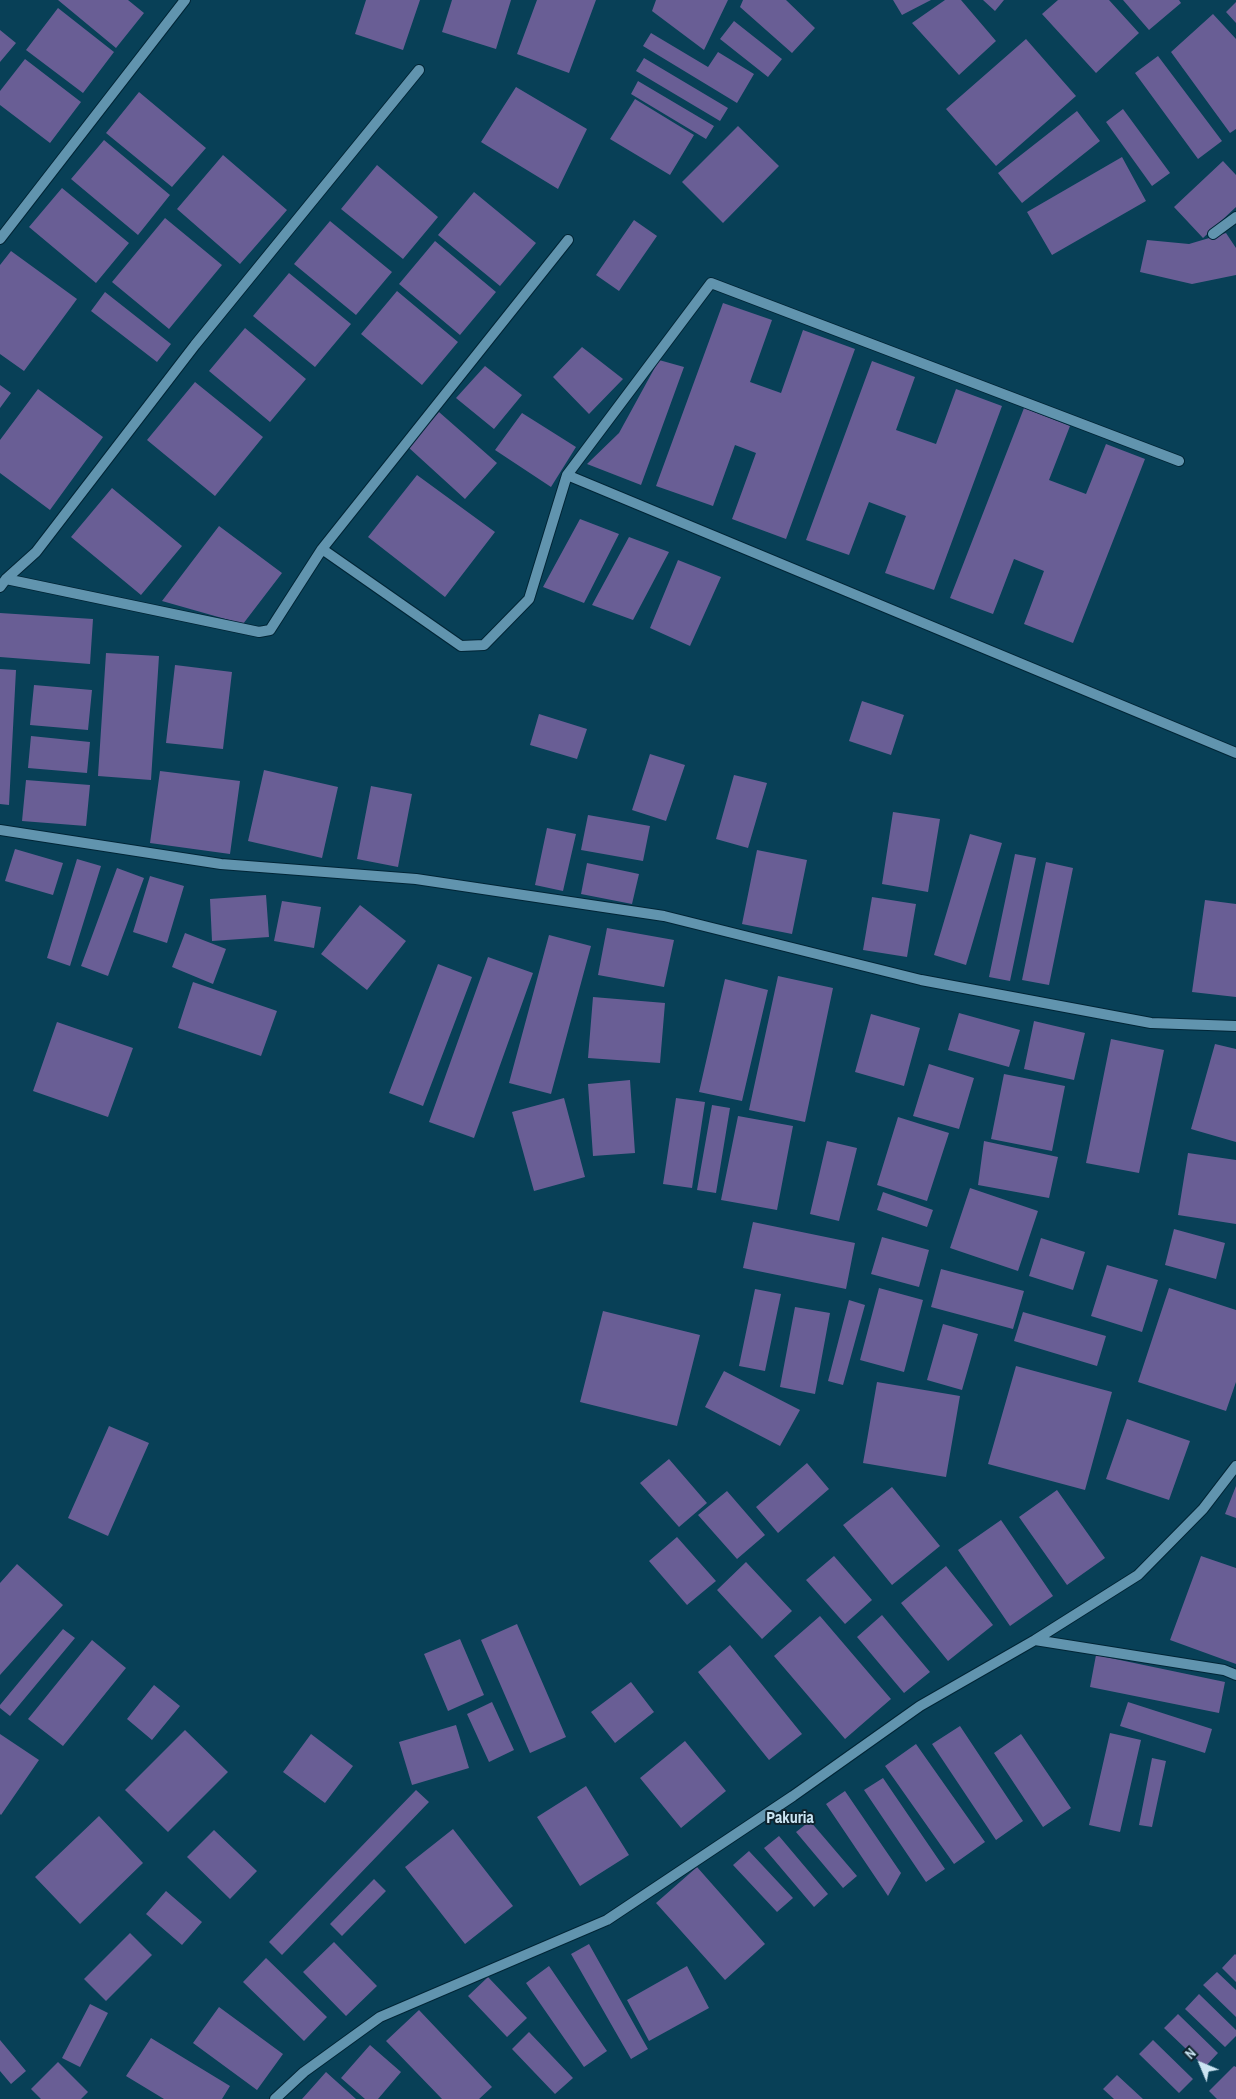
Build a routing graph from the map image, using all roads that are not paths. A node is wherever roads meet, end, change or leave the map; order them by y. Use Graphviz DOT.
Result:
graph roads {
  1 [pos="186,0"];
  2 [pos="419,70"];
  3 [pos="1236,217"];
  4 [pos="1213,234"];
  5 [pos="0,239"];
  6 [pos="568,240"];
  7 [pos="1179,461"];
  8 [pos="567,475"];
  9 [pos="322,549"];
  10 [pos="3,583"];
  11 [pos="1236,753"];
  12 [pos="0,830"];
  13 [pos="1236,1026"];
  14 [pos="1236,1466"];
  15 [pos="1035,1640"];
  16 [pos="1236,1675"];
  17 [pos="274,2099"];
  1 -- 5 [label="street"];
  2 -- 10 [label="street"];
  3 -- 4 [label="street"];
  6 -- 9 [label="street"];
  7 -- 8 [label="street"];
  8 -- 9 [label="street"];
  8 -- 11 [label="street"];
  9 -- 10 [label="street"];
  12 -- 13 [label="street"];
  14 -- 15 [label="street"];
  15 -- 16 [label="street"];
  15 -- 17 [label="street"];
}
